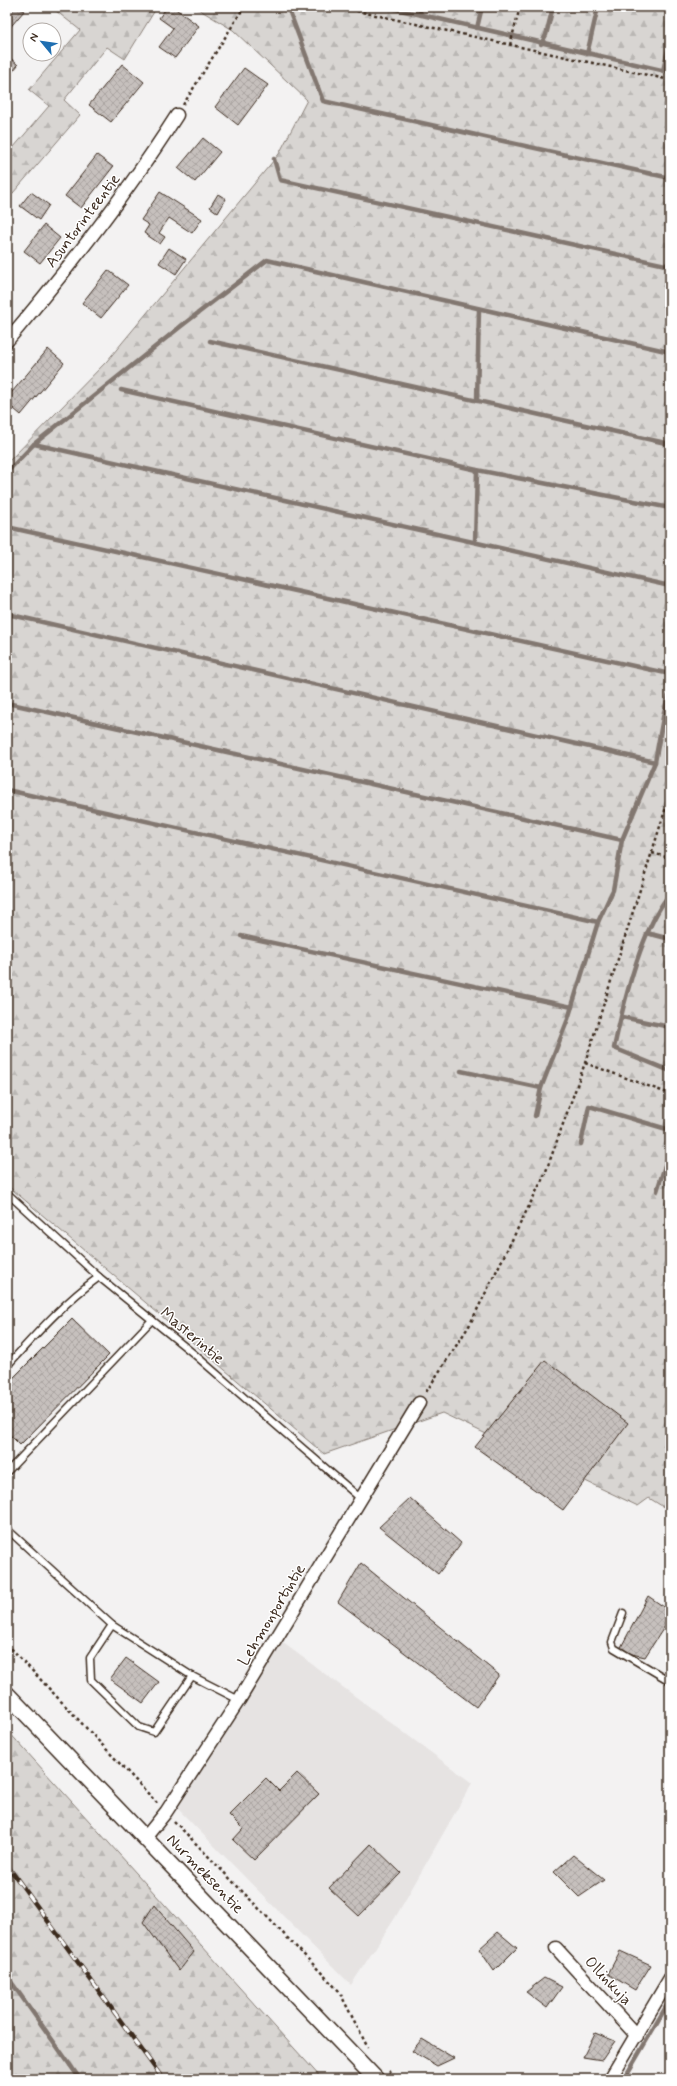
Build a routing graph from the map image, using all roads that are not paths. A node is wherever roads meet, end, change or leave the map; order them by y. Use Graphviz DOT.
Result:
graph roads {
  1 [pos="177,115"];
  2 [pos="7,341"];
  3 [pos="7,1193"];
  4 [pos="99,1277"];
  5 [pos="152,1320"];
  6 [pos="7,1366"];
  7 [pos="419,1403"];
  8 [pos="7,1472"];
  9 [pos="360,1498"];
  10 [pos="7,1529"];
  11 [pos="623,1613"];
  12 [pos="112,1625"];
  13 [pos="192,1676"];
  14 [pos="670,1681"];
  15 [pos="7,1694"];
  16 [pos="240,1700"];
  17 [pos="145,1838"];
  18 [pos="556,1948"];
  19 [pos="670,1978"];
  20 [pos="637,2036"];
  21 [pos="376,2079"];
  22 [pos="610,2079"];
  1 -- 2 [label="street, Asuntorinteentie"];
  3 -- 4 [label="lane, Masterintie"];
  4 -- 5 [label="lane, Masterintie"];
  4 -- 6 [label="lane"];
  5 -- 8 [label="lane"];
  5 -- 9 [label="lane, Masterintie"];
  7 -- 9 [label="street, Lehmonportintie"];
  9 -- 16 [label="street, Lehmonportintie"];
  10 -- 12 [label="lane"];
  11 -- 14 [label="lane"];
  12 -- 13 [label="lane"];
  12 -- 13 [label="lane"];
  13 -- 16 [label="lane"];
  15 -- 17 [label="street, Nurmeksentie"];
  16 -- 17 [label="street, Lehmonportintie"];
  17 -- 21 [label="street, Nurmeksentie"];
  18 -- 20 [label="street, Ollinkuja"];
  19 -- 20 [label="street"];
  20 -- 22 [label="street"];
}
